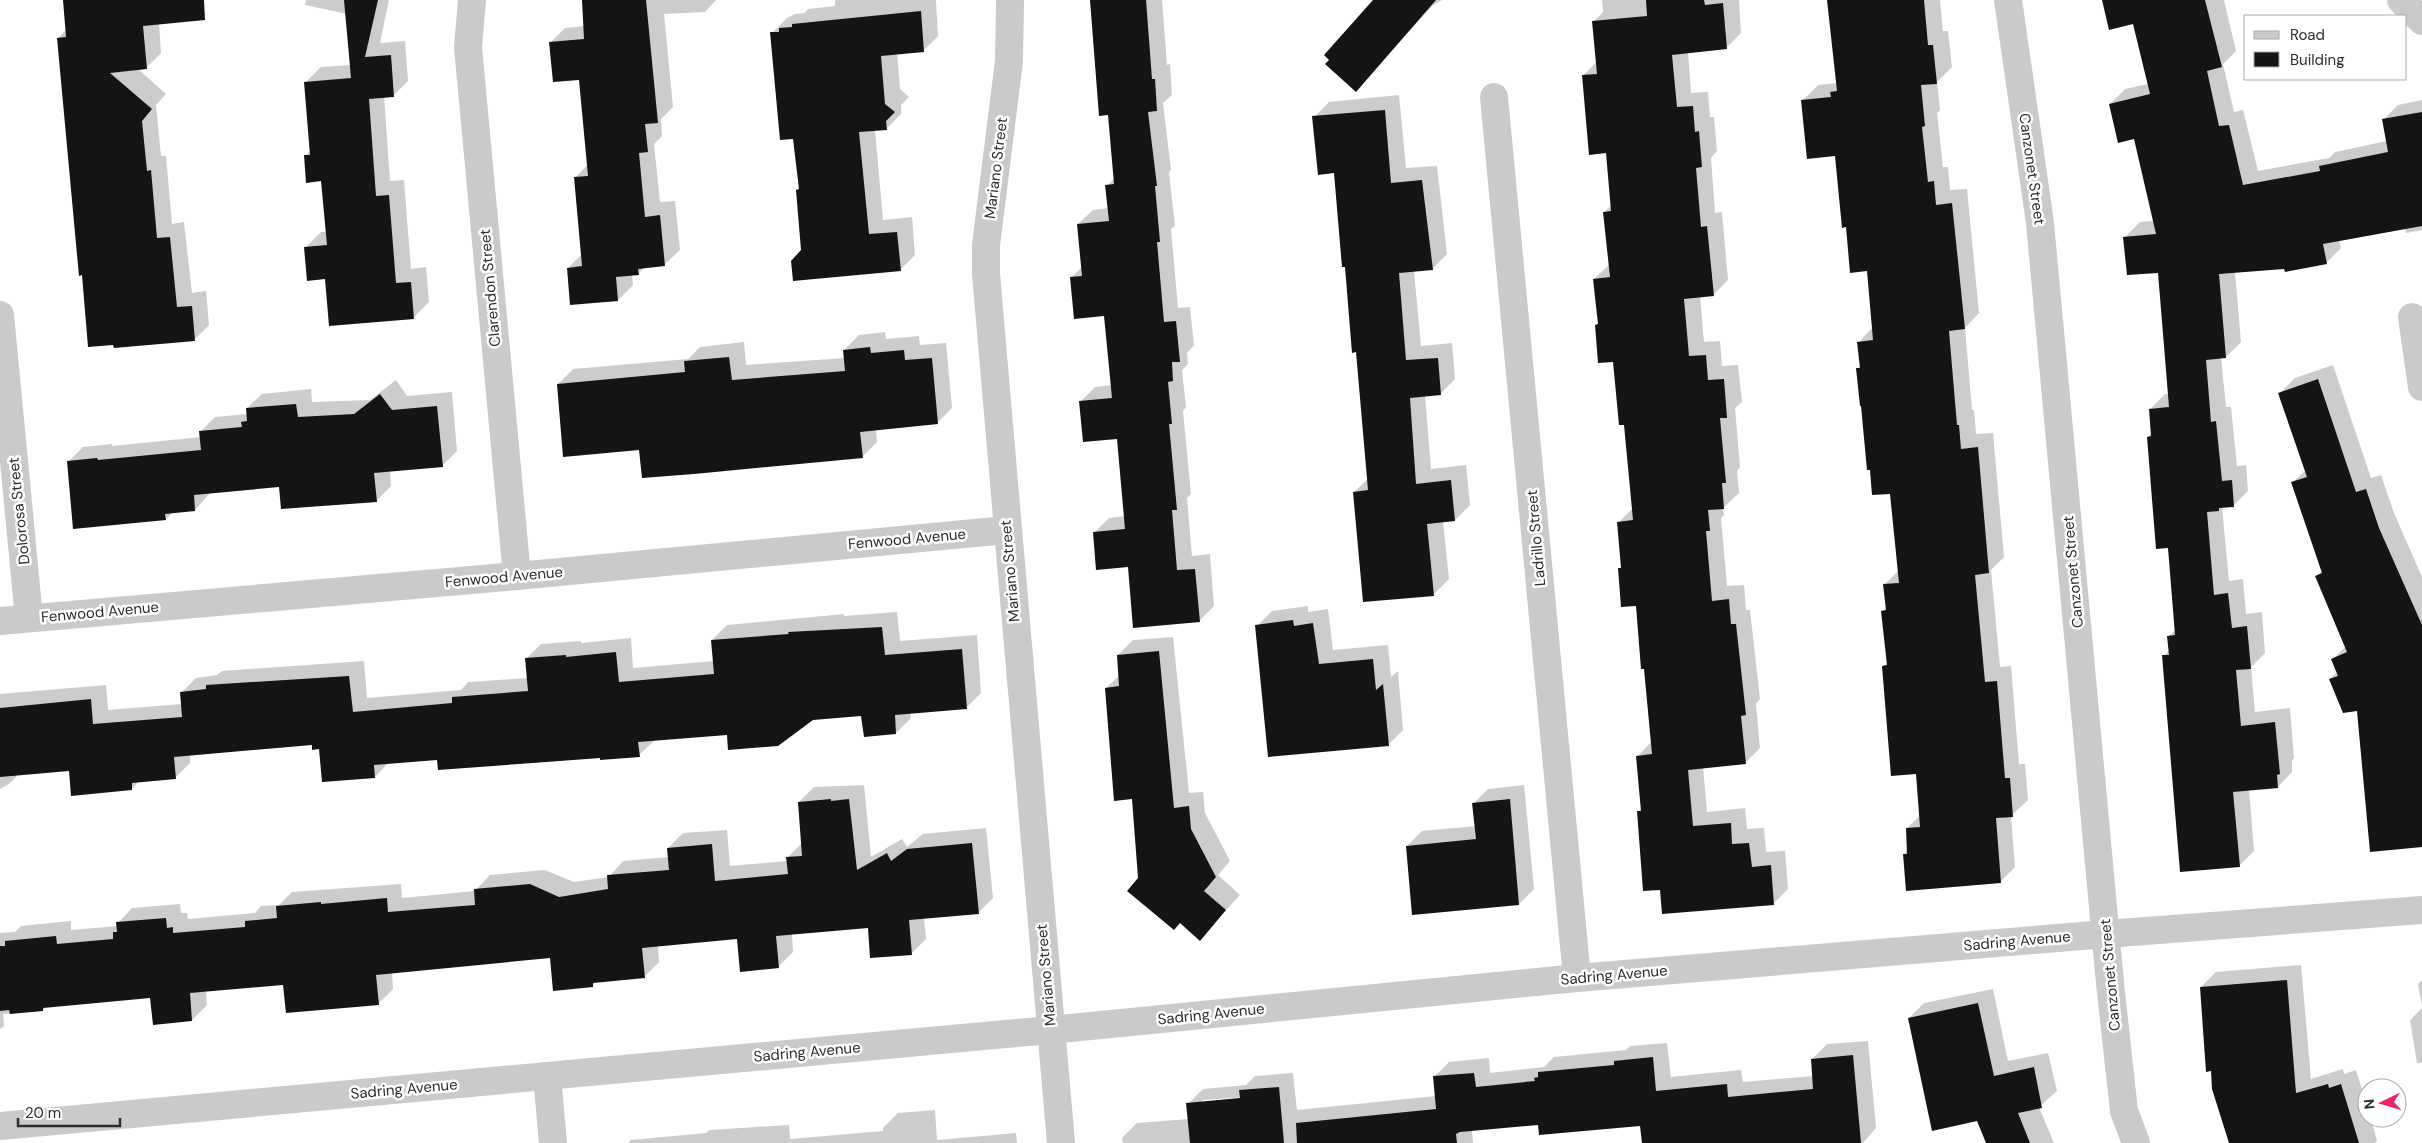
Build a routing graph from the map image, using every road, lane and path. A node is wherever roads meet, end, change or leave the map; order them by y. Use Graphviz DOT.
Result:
graph roads {
  1 [pos="472,0"];
  2 [pos="1010,0"];
  3 [pos="2008,0"];
  4 [pos="2401,0"];
  5 [pos="2422,21"];
  6 [pos="1494,97"];
  7 [pos="0,315"];
  8 [pos="2412,318"];
  9 [pos="2422,387"];
  10 [pos="1007,530"];
  11 [pos="517,576"];
  12 [pos="29,618"];
  13 [pos="0,621"];
  14 [pos="2422,910"];
  15 [pos="2106,934"];
  16 [pos="1577,978"];
  17 [pos="1050,1030"];
  18 [pos="547,1076"];
  19 [pos="0,1126"];
  20 [pos="62,1132"];
  21 [pos="553,1143"];
  22 [pos="1061,1143"];
  23 [pos="2136,1143"];
  1 -- 11 [label="street, Clarendon Street"];
  2 -- 10 [label="street, Mariano Street"];
  3 -- 15 [label="street, Canzonet Street"];
  4 -- 5 [label="street"];
  6 -- 16 [label="street, Ladrillo Street"];
  7 -- 12 [label="street, Dolorosa Street"];
  8 -- 9 [label="street"];
  10 -- 11 [label="street, Fenwood Avenue"];
  10 -- 17 [label="street, Mariano Street"];
  11 -- 12 [label="street, Fenwood Avenue"];
  12 -- 13 [label="street, Fenwood Avenue"];
  14 -- 15 [label="street, Sadring Avenue"];
  15 -- 16 [label="street, Sadring Avenue"];
  15 -- 23 [label="street, Canzonet Street"];
  16 -- 17 [label="street, Sadring Avenue"];
  17 -- 18 [label="street, Sadring Avenue"];
  17 -- 22 [label="street, Mariano Street"];
  18 -- 20 [label="street, Sadring Avenue"];
  18 -- 21 [label="street"];
  19 -- 20 [label="street, Sadring Avenue"];
}
